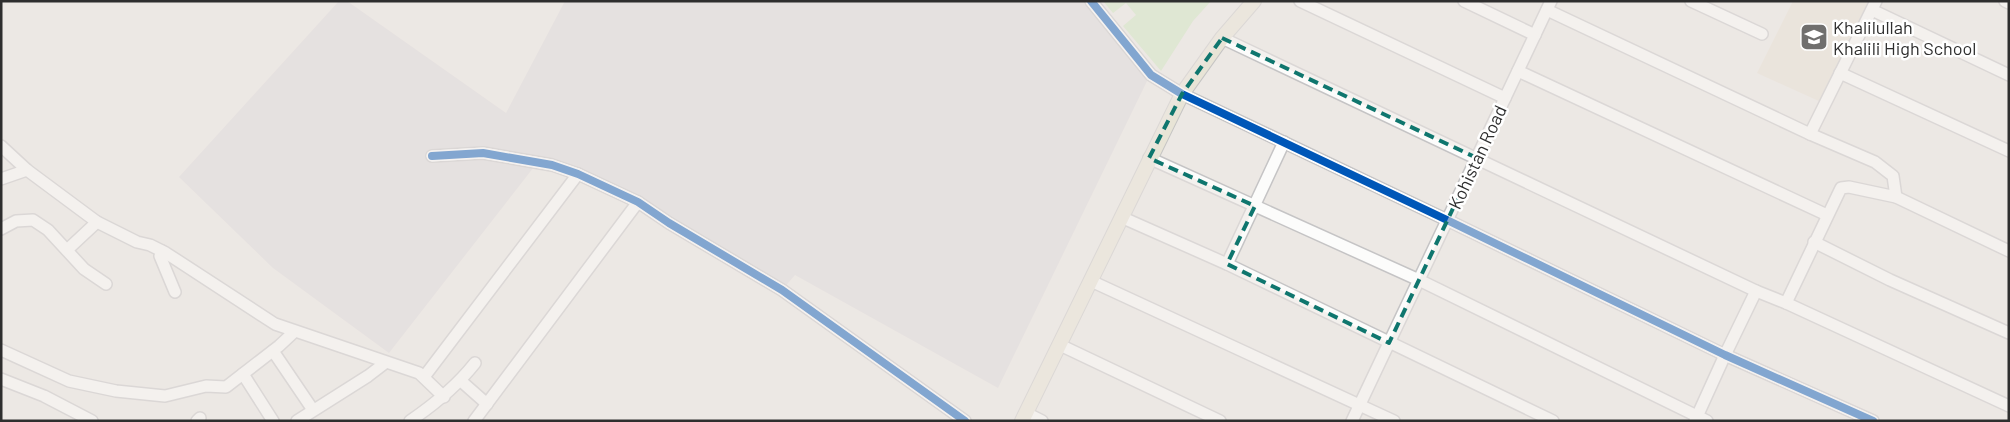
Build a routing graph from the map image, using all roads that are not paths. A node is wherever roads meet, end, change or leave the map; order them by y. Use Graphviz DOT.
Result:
graph roads {
  1 [pos="1092,1"];
  2 [pos="1254,1"];
  3 [pos="1300,1"];
  4 [pos="1464,1"];
  5 [pos="1691,1"];
  6 [pos="1549,6"];
  7 [pos="1874,6"];
  8 [pos="1762,34"];
  9 [pos="1535,35"];
  10 [pos="1222,38"];
  11 [pos="1518,71"];
  12 [pos="1840,73"];
  13 [pos="2009,75"];
  14 [pos="1182,94"];
  15 [pos="1505,98"];
  16 [pos="1810,134"];
  17 [pos="1284,142"];
  18 [pos="1,146"];
  19 [pos="2009,151"];
  20 [pos="432,156"];
  21 [pos="1149,158"];
  22 [pos="1477,158"];
  23 [pos="27,170"];
  24 [pos="578,174"];
  25 [pos="1,179"];
  26 [pos="1896,197"];
  27 [pos="638,202"];
  28 [pos="1255,206"];
  29 [pos="1827,215"];
  30 [pos="1122,217"];
  31 [pos="1447,220"];
  32 [pos="97,222"];
  33 [pos="1,229"];
  34 [pos="1814,242"];
  35 [pos="67,250"];
  36 [pos="162,251"];
  37 [pos="2009,251"];
  38 [pos="1228,264"];
  39 [pos="1419,280"];
  40 [pos="1091,281"];
  41 [pos="106,284"];
  42 [pos="1756,291"];
  43 [pos="176,292"];
  44 [pos="1786,303"];
  45 [pos="294,332"];
  46 [pos="2009,333"];
  47 [pos="1389,343"];
  48 [pos="1060,345"];
  49 [pos="1,350"];
  50 [pos="272,351"];
  51 [pos="1725,355"];
  52 [pos="385,362"];
  53 [pos="475,363"];
  54 [pos="243,374"];
  55 [pos="424,377"];
  56 [pos="1,379"];
  57 [pos="461,381"];
  58 [pos="444,397"];
  59 [pos="487,404"];
  60 [pos="1360,404"];
  61 [pos="2009,406"];
  62 [pos="313,410"];
  63 [pos="1024,417"];
  64 [pos="1700,419"];
  65 [pos="92,421"];
  66 [pos="273,421"];
  67 [pos="297,421"];
  68 [pos="410,421"];
  69 [pos="474,421"];
  70 [pos="965,421"];
  71 [pos="1042,421"];
  72 [pos="1220,421"];
  73 [pos="1352,421"];
  74 [pos="1394,421"];
  75 [pos="1553,421"];
  76 [pos="1873,421"];
  1 -- 14 [label="street"];
  2 -- 10 [label="main road"];
  3 -- 15 [label="street"];
  4 -- 9 [label="street"];
  5 -- 8 [label="street"];
  6 -- 9 [label="street, Kohistan Road"];
  6 -- 16 [label="street"];
  7 -- 12 [label="street"];
  7 -- 13 [label="street"];
  9 -- 11 [label="street, Kohistan Road"];
  10 -- 14 [label="main road"];
  10 -- 22 [label="street"];
  11 -- 15 [label="street, Kohistan Road"];
  11 -- 29 [label="street"];
  12 -- 16 [label="street"];
  12 -- 19 [label="street"];
  14 -- 17 [label="street"];
  14 -- 21 [label="main road"];
  15 -- 22 [label="street, Kohistan Road"];
  16 -- 26 [label="street"];
  17 -- 28 [label="street"];
  17 -- 31 [label="street"];
  18 -- 23 [label="street"];
  20 -- 24 [label="street"];
  21 -- 28 [label="street"];
  21 -- 30 [label="main road"];
  22 -- 31 [label="street, Kohistan Road"];
  22 -- 42 [label="street"];
  23 -- 25 [label="street"];
  23 -- 32 [label="street"];
  24 -- 27 [label="street"];
  24 -- 55 [label="street"];
  26 -- 29 [label="street"];
  26 -- 37 [label="street"];
  27 -- 59 [label="street"];
  27 -- 70 [label="street"];
  28 -- 38 [label="street"];
  28 -- 39 [label="street"];
  29 -- 34 [label="street"];
  30 -- 38 [label="street"];
  30 -- 40 [label="main road"];
  31 -- 39 [label="street, Kohistan Road"];
  31 -- 51 [label="street"];
  32 -- 35 [label="street"];
  32 -- 36 [label="street"];
  33 -- 35 [label="street"];
  34 -- 44 [label="street"];
  34 -- 46 [label="street"];
  35 -- 41 [label="street"];
  36 -- 43 [label="street"];
  36 -- 45 [label="street"];
  38 -- 47 [label="street"];
  39 -- 47 [label="street, Kohistan Road"];
  39 -- 64 [label="street"];
  40 -- 48 [label="main road"];
  40 -- 60 [label="street"];
  42 -- 44 [label="street"];
  42 -- 51 [label="street"];
  44 -- 61 [label="street"];
  45 -- 50 [label="street"];
  45 -- 52 [label="street"];
  47 -- 60 [label="street, Kohistan Road"];
  47 -- 75 [label="street"];
  48 -- 63 [label="main road"];
  48 -- 72 [label="street"];
  49 -- 54 [label="street"];
  50 -- 54 [label="street"];
  50 -- 62 [label="street"];
  51 -- 64 [label="street"];
  51 -- 76 [label="street"];
  52 -- 55 [label="street"];
  52 -- 62 [label="street"];
  53 -- 57 [label="street"];
  54 -- 66 [label="street"];
  55 -- 58 [label="street"];
  56 -- 65 [label="street"];
  57 -- 58 [label="street"];
  57 -- 59 [label="street"];
  58 -- 68 [label="street"];
  59 -- 69 [label="street"];
  60 -- 73 [label="street, Kohistan Road"];
  60 -- 74 [label="street"];
  62 -- 67 [label="street"];
  63 -- 71 [label="street"];
}
